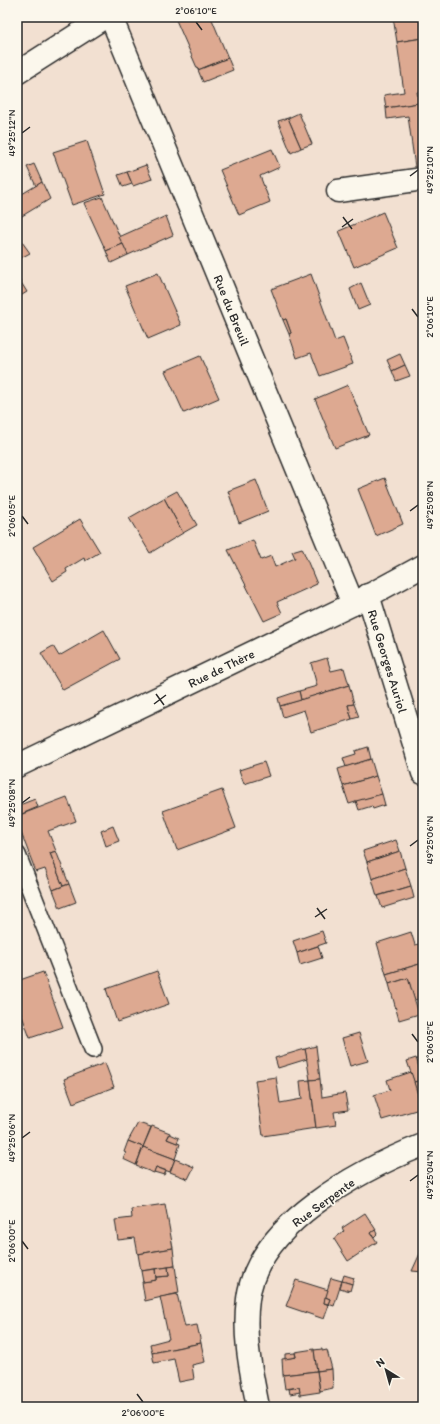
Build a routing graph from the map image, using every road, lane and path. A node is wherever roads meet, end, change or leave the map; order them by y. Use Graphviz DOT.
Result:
graph roads {
  1 [pos="105,17"];
  2 [pos="111,17"];
  3 [pos="17,73"];
  4 [pos="423,179"];
  5 [pos="338,191"];
  6 [pos="423,566"];
  7 [pos="360,599"];
  8 [pos="17,766"];
  9 [pos="423,773"];
  10 [pos="17,855"];
  11 [pos="93,1049"];
  12 [pos="423,1145"];
  13 [pos="258,1407"];
  1 -- 3 [label="street"];
  2 -- 7 [label="street, Rue du Breuil"];
  4 -- 5 [label="street"];
  6 -- 7 [label="street, Rue de Thère"];
  7 -- 8 [label="street, Rue de Thère"];
  7 -- 9 [label="street, Rue Georges Auriol"];
  10 -- 11 [label="lane"];
  12 -- 13 [label="street, Rue Serpente"];
}
